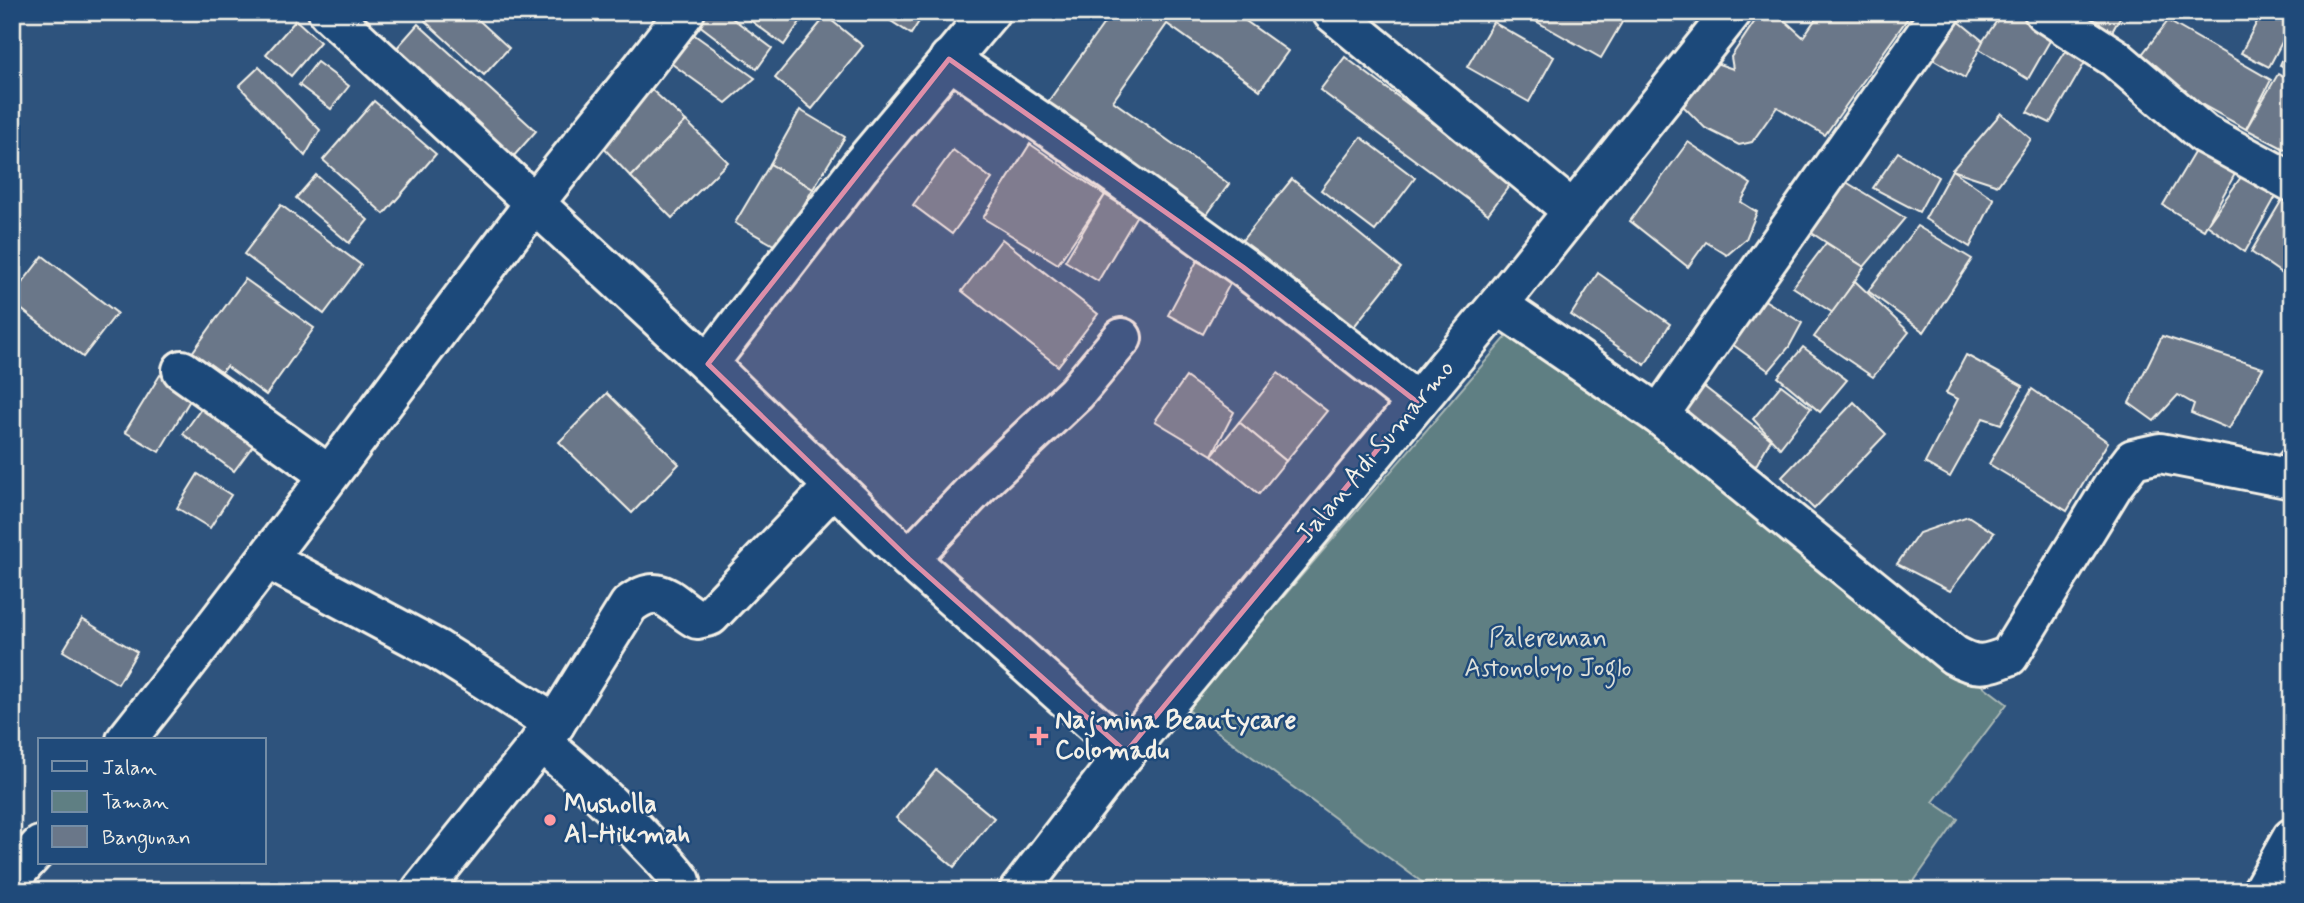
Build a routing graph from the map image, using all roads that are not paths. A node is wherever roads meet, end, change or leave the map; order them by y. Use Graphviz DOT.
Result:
graph roads {
  1 [pos="328,12"];
  2 [pos="685,12"];
  3 [pos="990,12"];
  4 [pos="1332,12"];
  5 [pos="1732,12"];
  6 [pos="1941,12"];
  7 [pos="2044,12"];
  8 [pos="949,59"];
  9 [pos="2292,182"];
  10 [pos="535,202"];
  11 [pos="1573,211"];
  12 [pos="1498,305"];
  13 [pos="1122,338"];
  14 [pos="708,364"];
  15 [pos="182,370"];
  16 [pos="1417,402"];
  17 [pos="1659,415"];
  18 [pos="329,475"];
  19 [pos="2292,479"];
  20 [pos="834,486"];
  21 [pos="267,559"];
  22 [pos="909,559"];
  23 [pos="548,733"];
  24 [pos="128,738"];
  25 [pos="1126,752"];
  26 [pos="2292,838"];
  27 [pos="38,848"];
  28 [pos="12,877"];
  29 [pos="681,881"];
  30 [pos="421,891"];
  31 [pos="1019,891"];
  32 [pos="2262,891"];
  1 -- 10 [label="street"];
  2 -- 10 [label="street"];
  3 -- 8 [label="street"];
  4 -- 11 [label="street"];
  5 -- 11 [label="street, Jalan Adi Sumarmo"];
  6 -- 17 [label="street"];
  7 -- 9 [label="street"];
  8 -- 14 [label="street"];
  8 -- 16 [label="street"];
  10 -- 14 [label="street"];
  10 -- 18 [label="street"];
  11 -- 12 [label="street, Jalan Adi Sumarmo"];
  12 -- 16 [label="street, Jalan Adi Sumarmo"];
  12 -- 17 [label="street"];
  13 -- 22 [label="street"];
  14 -- 20 [label="street"];
  15 -- 18 [label="street"];
  16 -- 25 [label="street, Jalan Adi Sumarmo"];
  17 -- 19 [label="street"];
  18 -- 21 [label="street"];
  20 -- 22 [label="street"];
  20 -- 23 [label="street"];
  21 -- 23 [label="street"];
  21 -- 24 [label="street"];
  22 -- 25 [label="street"];
  23 -- 29 [label="street"];
  23 -- 30 [label="street"];
  25 -- 31 [label="street, Jalan Adi Sumarmo"];
  26 -- 32 [label="street"];
  27 -- 28 [label="street"];
}
